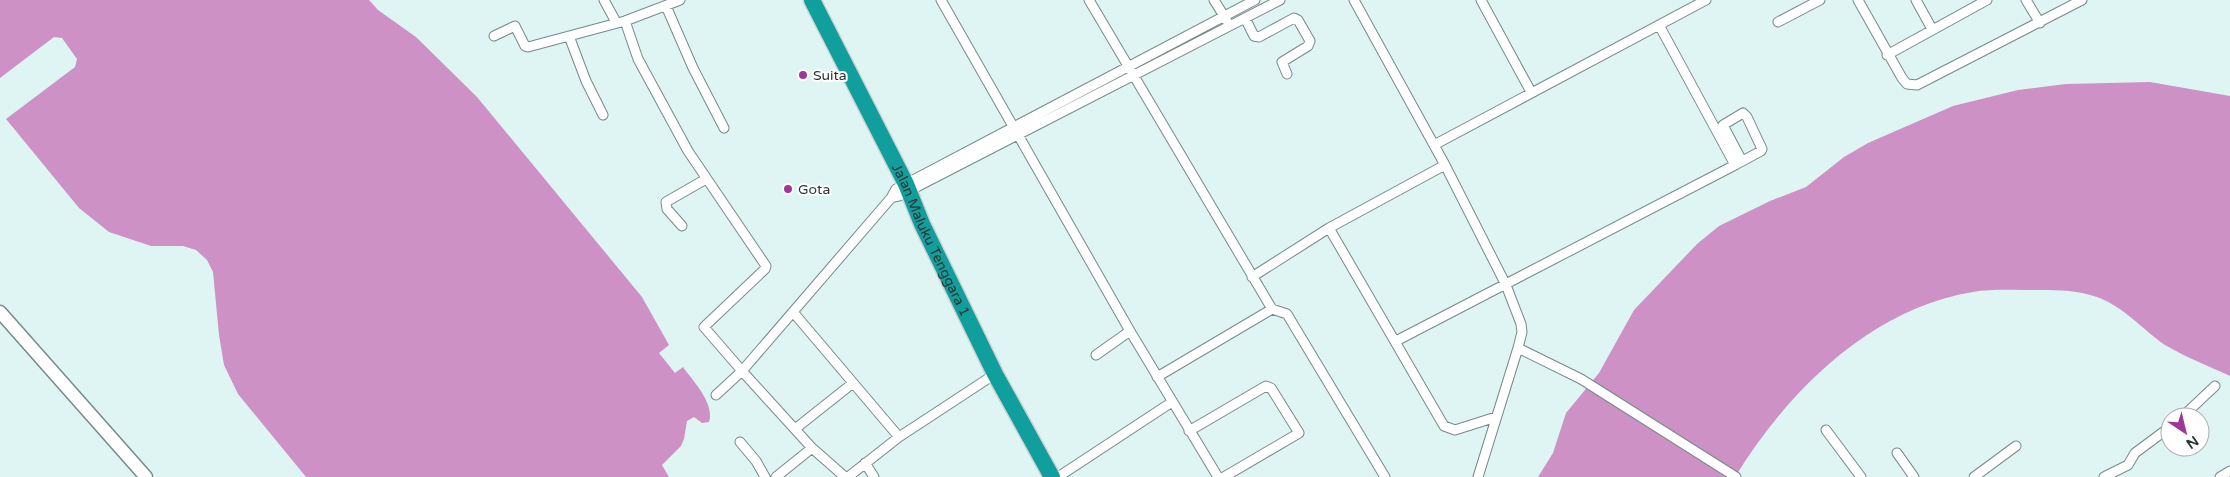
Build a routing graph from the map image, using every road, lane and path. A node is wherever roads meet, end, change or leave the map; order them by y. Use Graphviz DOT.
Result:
graph roads {
  1 [pos="604,0"];
  2 [pos="680,0"];
  3 [pos="803,0"];
  4 [pos="812,0"];
  5 [pos="941,0"];
  6 [pos="1089,0"];
  7 [pos="1214,0"];
  8 [pos="1255,0"];
  9 [pos="1280,0"];
  10 [pos="1354,0"];
  11 [pos="1481,0"];
  12 [pos="1706,0"];
  13 [pos="1820,0"];
  14 [pos="1858,0"];
  15 [pos="1917,0"];
  16 [pos="1987,0"];
  17 [pos="2026,0"];
  18 [pos="2082,0"];
  19 [pos="666,6"];
  20 [pos="1224,17"];
  21 [pos="1245,18"];
  22 [pos="620,22"];
  23 [pos="1778,22"];
  24 [pos="2040,23"];
  25 [pos="1659,24"];
  26 [pos="1230,26"];
  27 [pos="1932,29"];
  28 [pos="494,36"];
  29 [pos="569,36"];
  30 [pos="1887,54"];
  31 [pos="1127,66"];
  32 [pos="1287,74"];
  33 [pos="1132,75"];
  34 [pos="1531,92"];
  35 [pos="604,115"];
  36 [pos="724,128"];
  37 [pos="1015,131"];
  38 [pos="1434,145"];
  39 [pos="1739,163"];
  40 [pos="1445,165"];
  41 [pos="706,179"];
  42 [pos="900,192"];
  43 [pos="682,226"];
  44 [pos="1329,228"];
  45 [pos="1252,277"];
  46 [pos="1506,285"];
  47 [pos="1272,309"];
  48 [pos="0,312"];
  49 [pos="793,312"];
  50 [pos="1130,331"];
  51 [pos="1396,341"];
  52 [pos="1518,348"];
  53 [pos="1096,355"];
  54 [pos="742,371"];
  55 [pos="992,375"];
  56 [pos="1157,377"];
  57 [pos="853,383"];
  58 [pos="2215,386"];
  59 [pos="716,395"];
  60 [pos="1172,402"];
  61 [pos="2193,407"];
  62 [pos="1496,417"];
  63 [pos="795,429"];
  64 [pos="1826,430"];
  65 [pos="1189,431"];
  66 [pos="2160,434"];
  67 [pos="899,437"];
  68 [pos="740,442"];
  69 [pos="2016,446"];
  70 [pos="812,448"];
  71 [pos="1897,453"];
  72 [pos="865,463"];
  73 [pos="2230,471"];
  74 [pos="146,477"];
  75 [pos="766,477"];
  76 [pos="776,477"];
  77 [pos="846,477"];
  78 [pos="874,477"];
  79 [pos="1043,477"];
  80 [pos="1052,477"];
  81 [pos="1058,477"];
  82 [pos="1218,477"];
  83 [pos="1224,477"];
  84 [pos="1385,477"];
  85 [pos="1478,477"];
  86 [pos="1736,477"];
  87 [pos="1861,477"];
  88 [pos="1914,477"];
  89 [pos="1974,477"];
  90 [pos="2104,477"];
  91 [pos="2220,477"];
  1 -- 22 [label="street"];
  2 -- 19 [label="street"];
  3 -- 42 [label="highway, Jalan Maluku Tenggara 1"];
  4 -- 42 [label="highway, Jalan Maluku Tenggara 1"];
  5 -- 37 [label="street"];
  6 -- 31 [label="street"];
  7 -- 20 [label="street"];
  8 -- 20 [label="street"];
  9 -- 21 [label="street"];
  10 -- 38 [label="street"];
  11 -- 34 [label="street"];
  12 -- 25 [label="street"];
  13 -- 23 [label="street"];
  14 -- 30 [label="street"];
  15 -- 27 [label="street"];
  16 -- 27 [label="street"];
  17 -- 24 [label="street"];
  18 -- 24 [label="street"];
  19 -- 22 [label="street"];
  19 -- 36 [label="street"];
  20 -- 26 [label="street"];
  20 -- 31 [label="street"];
  21 -- 26 [label="street"];
  21 -- 32 [label="street"];
  22 -- 29 [label="street"];
  22 -- 41 [label="street"];
  24 -- 30 [label="street"];
  25 -- 34 [label="street"];
  25 -- 39 [label="street"];
  26 -- 33 [label="street"];
  27 -- 30 [label="street"];
  28 -- 29 [label="street"];
  29 -- 35 [label="street"];
  31 -- 33 [label="street"];
  31 -- 37 [label="street"];
  33 -- 37 [label="street"];
  33 -- 45 [label="street"];
  34 -- 38 [label="street"];
  37 -- 42 [label="street"];
  37 -- 50 [label="street"];
  38 -- 40 [label="street"];
  39 -- 39 [label="street"];
  39 -- 46 [label="street"];
  40 -- 44 [label="street"];
  40 -- 46 [label="street"];
  41 -- 43 [label="street"];
  41 -- 54 [label="street"];
  42 -- 49 [label="street"];
  42 -- 55 [label="highway, Jalan Maluku Tenggara 1"];
  44 -- 45 [label="street"];
  44 -- 51 [label="street"];
  45 -- 47 [label="street"];
  46 -- 51 [label="street"];
  46 -- 52 [label="street"];
  47 -- 56 [label="street"];
  47 -- 84 [label="street"];
  48 -- 74 [label="street"];
  49 -- 54 [label="street"];
  49 -- 57 [label="street"];
  50 -- 53 [label="street"];
  50 -- 56 [label="street"];
  51 -- 62 [label="street"];
  52 -- 62 [label="street"];
  52 -- 86 [label="street"];
  54 -- 59 [label="street"];
  54 -- 63 [label="street"];
  55 -- 67 [label="street"];
  55 -- 79 [label="highway, Jalan Maluku Tenggara 1"];
  55 -- 80 [label="highway, Jalan Maluku Tenggara 1"];
  56 -- 60 [label="street"];
  57 -- 63 [label="street"];
  57 -- 67 [label="street"];
  58 -- 61 [label="street"];
  60 -- 65 [label="street"];
  60 -- 81 [label="street"];
  62 -- 85 [label="street"];
  63 -- 70 [label="street"];
  64 -- 87 [label="street"];
  65 -- 82 [label="street"];
  65 -- 83 [label="street"];
  66 -- 90 [label="street"];
  67 -- 72 [label="street"];
  68 -- 75 [label="street"];
  69 -- 89 [label="street"];
  70 -- 76 [label="street"];
  70 -- 77 [label="street"];
  71 -- 88 [label="street"];
  72 -- 77 [label="street"];
  72 -- 78 [label="street"];
  73 -- 91 [label="street"];
}
